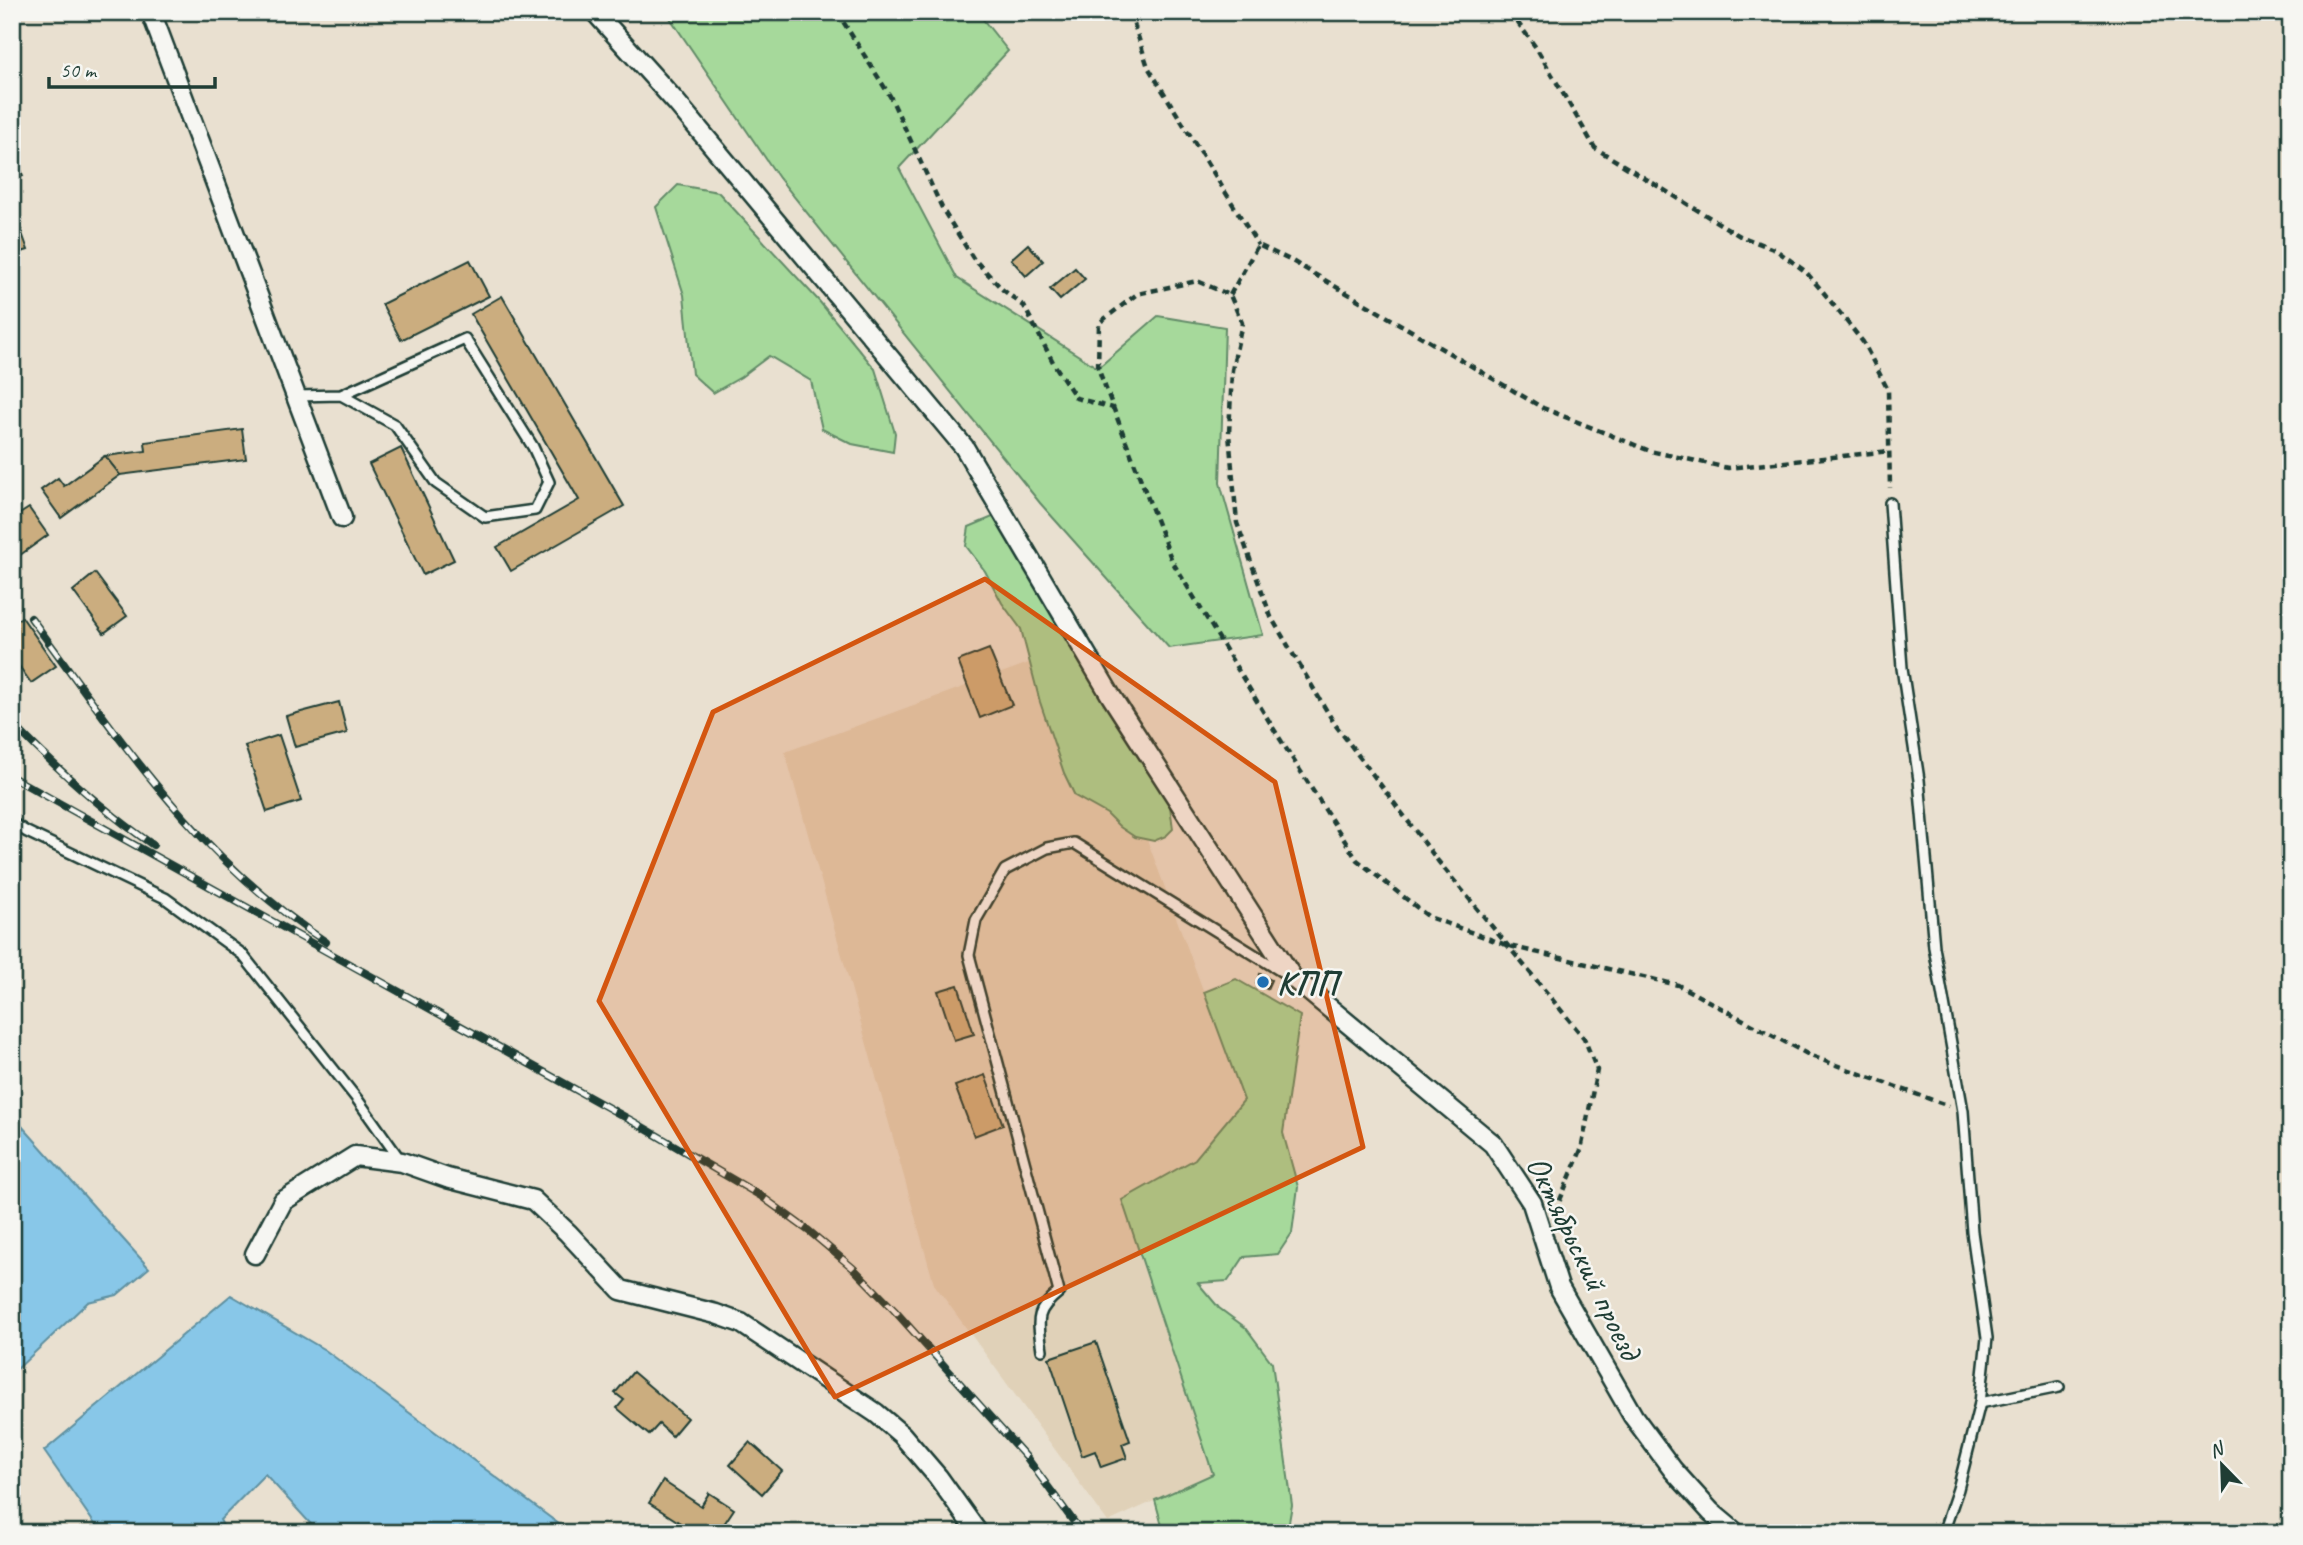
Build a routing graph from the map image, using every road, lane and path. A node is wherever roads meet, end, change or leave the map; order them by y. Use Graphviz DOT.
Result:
graph roads {
  1 [pos="151,12"];
  2 [pos="594,12"];
  3 [pos="837,12"];
  4 [pos="1130,12"];
  5 [pos="1510,12"];
  6 [pos="1258,246"];
  7 [pos="1230,295"];
  8 [pos="341,395"];
  9 [pos="296,396"];
  10 [pos="1113,408"];
  11 [pos="1890,451"];
  12 [pos="1890,503"];
  13 [pos="342,517"];
  14 [pos="12,823"];
  15 [pos="1509,946"];
  16 [pos="1292,977"];
  17 [pos="1963,1111"];
  18 [pos="402,1162"];
  19 [pos="1544,1240"];
  20 [pos="255,1254"];
  21 [pos="1042,1350"];
  22 [pos="2059,1387"];
  23 [pos="1980,1403"];
  24 [pos="978,1533"];
  25 [pos="1736,1533"];
  26 [pos="1943,1533"];
  1 -- 9 [label="street"];
  2 -- 16 [label="street, Октябрьский проезд"];
  3 -- 10 [label="path"];
  4 -- 6 [label="path"];
  5 -- 11 [label="path"];
  6 -- 7 [label="path"];
  6 -- 11 [label="path"];
  7 -- 10 [label="path"];
  7 -- 15 [label="path"];
  8 -- 8 [label="lane"];
  8 -- 9 [label="lane"];
  9 -- 13 [label="street"];
  10 -- 15 [label="path"];
  11 -- 12 [label="path"];
  12 -- 17 [label="lane"];
  14 -- 18 [label="lane"];
  15 -- 17 [label="path"];
  15 -- 19 [label="path"];
  16 -- 19 [label="street, Октябрьский проезд"];
  16 -- 21 [label="lane"];
  17 -- 23 [label="lane"];
  18 -- 20 [label="street"];
  18 -- 24 [label="street"];
  19 -- 25 [label="street, Октябрьский проезд"];
  22 -- 23 [label="lane"];
  23 -- 26 [label="lane"];
}
